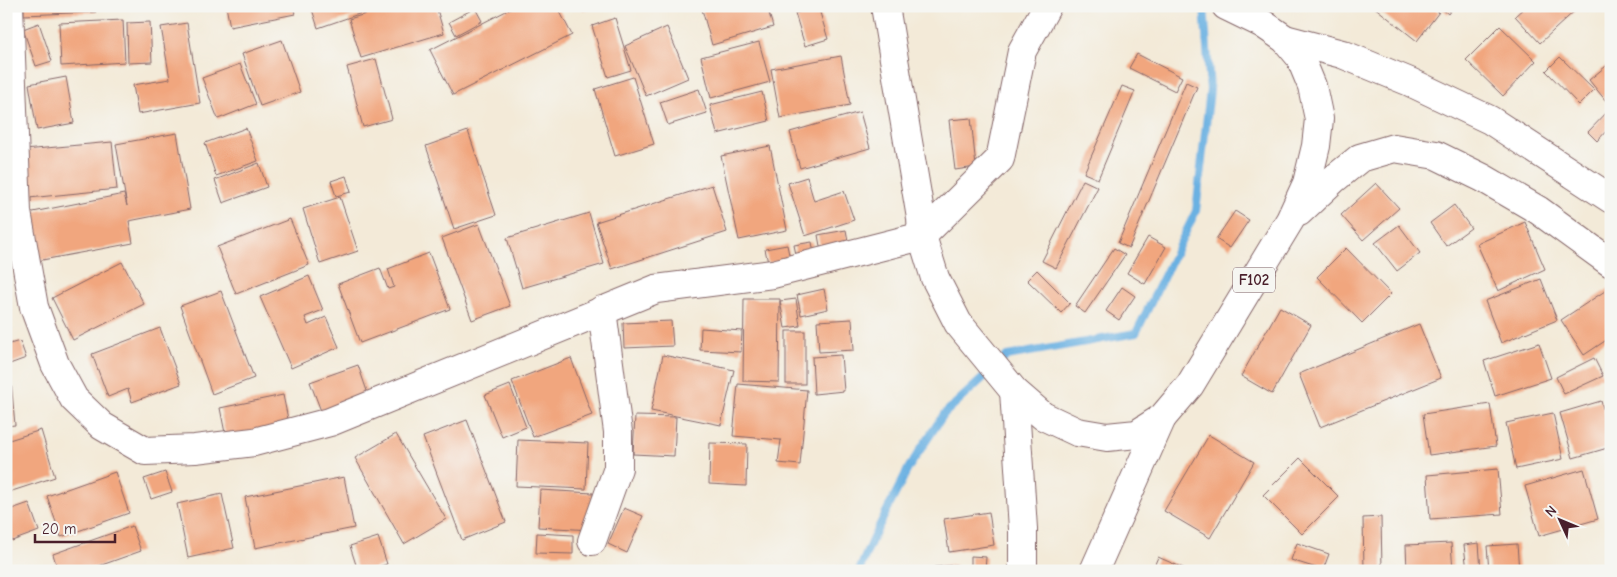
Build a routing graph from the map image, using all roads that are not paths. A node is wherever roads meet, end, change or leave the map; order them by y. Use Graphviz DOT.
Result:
graph roads {
  1 [pos="9,6"];
  2 [pos="885,6"];
  3 [pos="1047,6"];
  4 [pos="1226,6"];
  5 [pos="1285,39"];
  6 [pos="1611,199"];
  7 [pos="1290,220"];
  8 [pos="922,236"];
  9 [pos="1611,263"];
  10 [pos="602,310"];
  11 [pos="1014,391"];
  12 [pos="1162,418"];
  13 [pos="592,541"];
  14 [pos="1023,571"];
  15 [pos="1094,571"];
  1 -- 10 [label="main road"];
  2 -- 8 [label="main road, F102"];
  3 -- 8 [label="main road"];
  4 -- 5 [label="main road, F102"];
  5 -- 6 [label="main road, F102"];
  5 -- 7 [label="main road, F102"];
  7 -- 9 [label="main road, F102"];
  7 -- 12 [label="main road, F102"];
  8 -- 10 [label="main road"];
  8 -- 11 [label="main road, F102"];
  10 -- 13 [label="main road"];
  11 -- 12 [label="main road, F102"];
  11 -- 14 [label="main road"];
  12 -- 15 [label="main road"];
}
